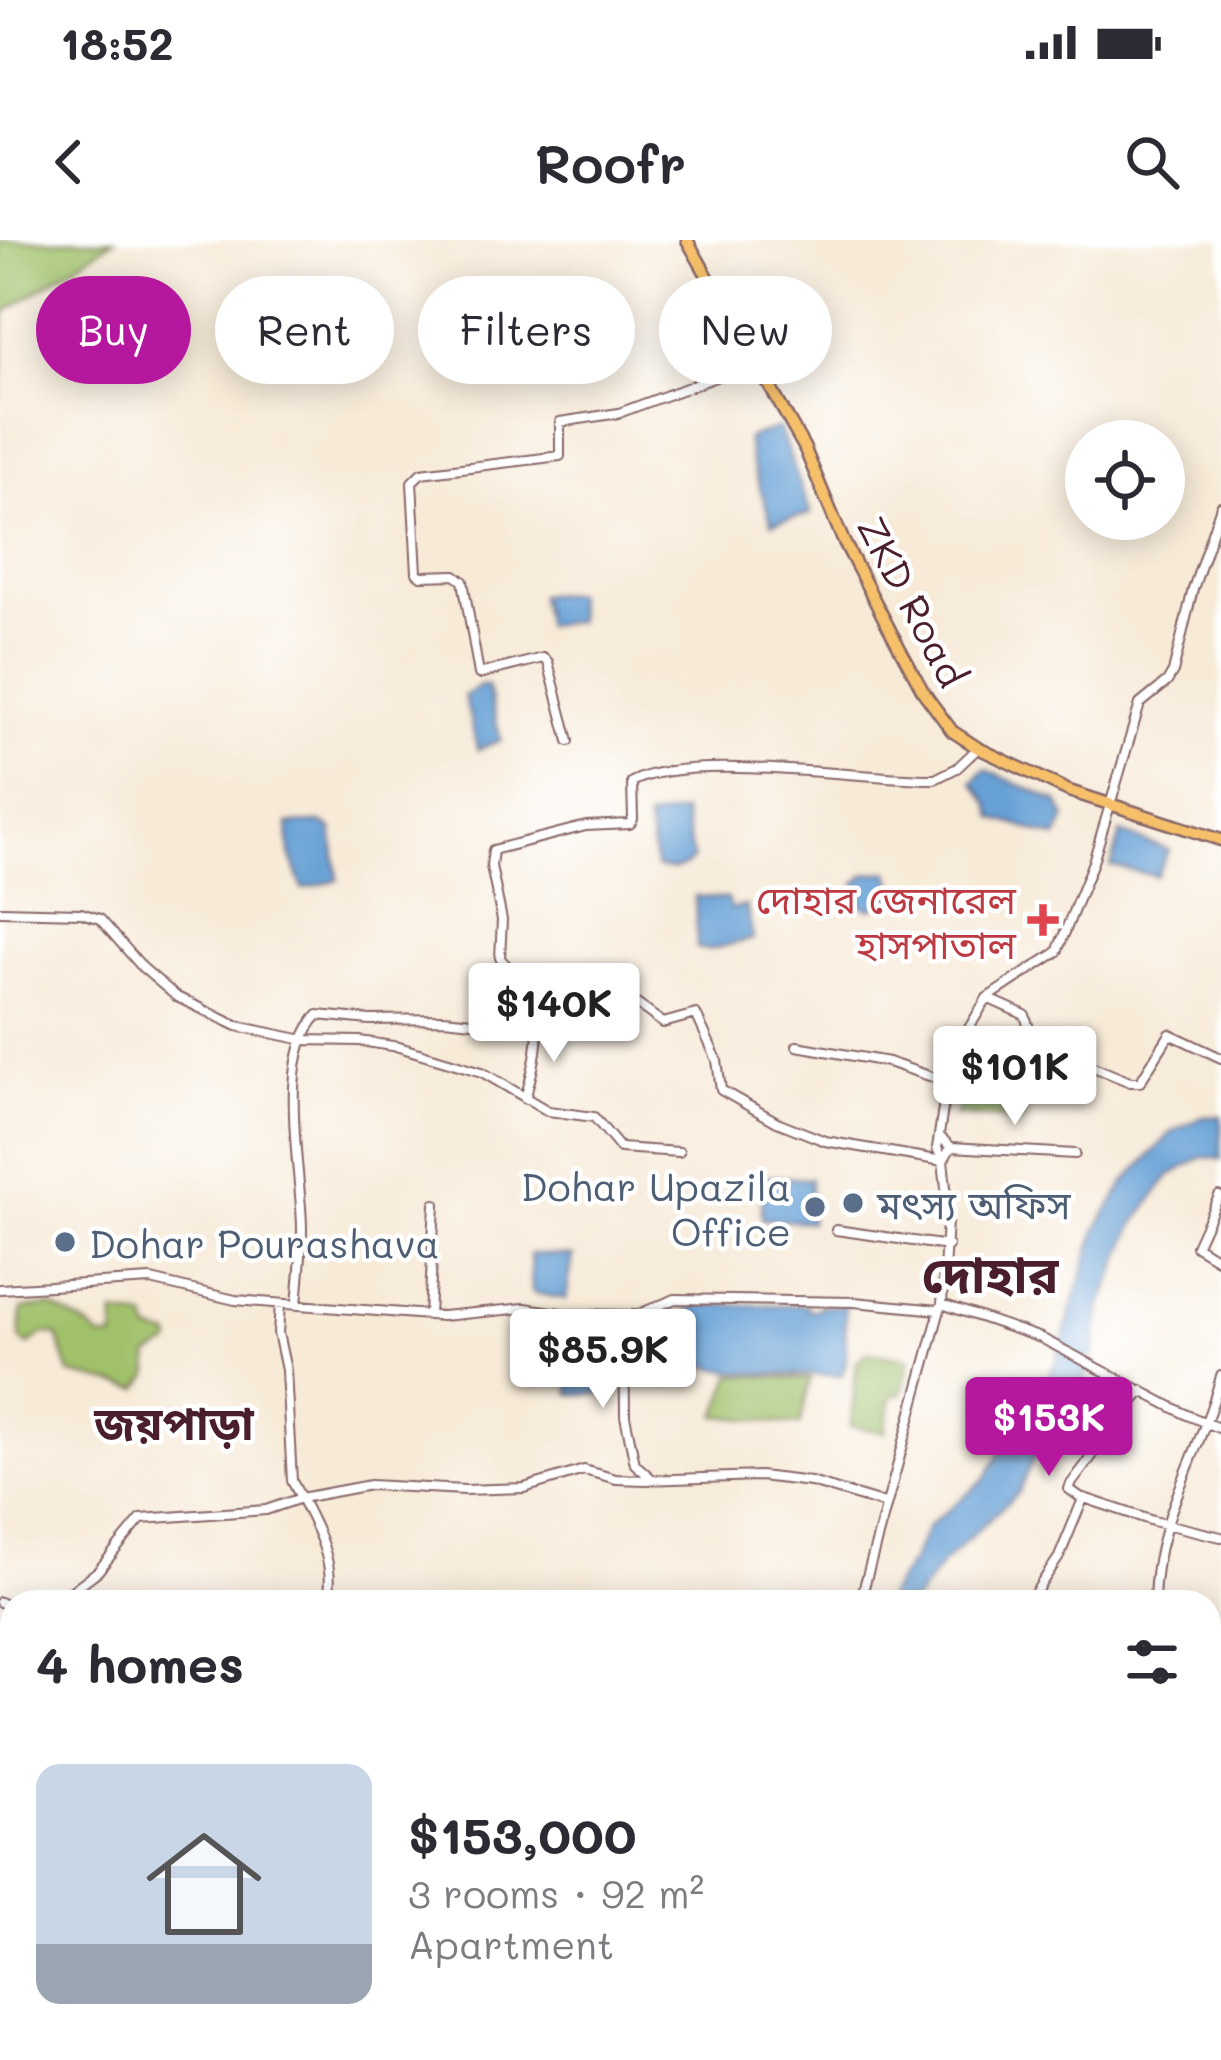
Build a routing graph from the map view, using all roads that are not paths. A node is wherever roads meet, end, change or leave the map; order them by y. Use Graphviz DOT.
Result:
graph roads {
  1 [pos="687,240"];
  2 [pos="707,276"];
  3 [pos="696,384"];
  4 [pos="768,384"];
  5 [pos="1221,506"];
  6 [pos="569,741"];
  7 [pos="978,748"];
  8 [pos="1111,806"];
  9 [pos="1221,840"];
  10 [pos="0,910"];
  11 [pos="987,998"];
  12 [pos="538,1024"];
  13 [pos="304,1040"];
  14 [pos="797,1046"];
  15 [pos="1221,1058"];
  16 [pos="946,1082"];
  17 [pos="525,1099"];
  18 [pos="939,1136"];
  19 [pos="951,1147"];
  20 [pos="679,1152"];
  21 [pos="1075,1154"];
  22 [pos="943,1162"];
  23 [pos="1219,1196"];
  24 [pos="435,1204"];
  25 [pos="836,1231"];
  26 [pos="948,1246"];
  27 [pos="1221,1262"];
  28 [pos="0,1289"];
  29 [pos="280,1304"];
  30 [pos="297,1306"];
  31 [pos="940,1307"];
  32 [pos="429,1315"];
  33 [pos="624,1315"];
  34 [pos="1221,1376"];
  35 [pos="1142,1390"];
  36 [pos="1206,1423"];
  37 [pos="1221,1429"];
  38 [pos="653,1480"];
  39 [pos="301,1498"];
  40 [pos="1083,1498"];
  41 [pos="885,1504"];
  42 [pos="1167,1524"];
  43 [pos="1221,1537"];
  44 [pos="73,1590"];
  45 [pos="330,1590"];
  46 [pos="863,1590"];
  47 [pos="1037,1590"];
  48 [pos="1156,1590"];
  1 -- 2 [label="main road, ZKD Road"];
  3 -- 6 [label="street"];
  4 -- 7 [label="main road, ZKD Road"];
  5 -- 8 [label="street"];
  7 -- 8 [label="main road, ZKD Road"];
  7 -- 12 [label="street"];
  8 -- 9 [label="main road, ZKD Road"];
  8 -- 11 [label="street"];
  10 -- 13 [label="street"];
  11 -- 15 [label="street"];
  11 -- 16 [label="street"];
  12 -- 13 [label="street"];
  12 -- 17 [label="street"];
  12 -- 22 [label="street"];
  13 -- 17 [label="street"];
  13 -- 30 [label="street"];
  14 -- 16 [label="street"];
  16 -- 18 [label="street"];
  17 -- 20 [label="street"];
  18 -- 19 [label="street"];
  18 -- 22 [label="street"];
  19 -- 21 [label="street"];
  19 -- 22 [label="street"];
  22 -- 26 [label="street"];
  23 -- 27 [label="street"];
  24 -- 32 [label="street"];
  25 -- 26 [label="street"];
  26 -- 31 [label="street"];
  28 -- 29 [label="street"];
  29 -- 30 [label="street"];
  29 -- 39 [label="street"];
  30 -- 32 [label="street"];
  31 -- 33 [label="street"];
  31 -- 35 [label="street"];
  31 -- 41 [label="street"];
  32 -- 33 [label="street"];
  33 -- 38 [label="street"];
  34 -- 36 [label="street"];
  35 -- 36 [label="street"];
  35 -- 40 [label="street"];
  36 -- 37 [label="street"];
  36 -- 42 [label="street"];
  38 -- 39 [label="street"];
  38 -- 41 [label="street"];
  39 -- 44 [label="street"];
  39 -- 45 [label="street"];
  40 -- 42 [label="street"];
  40 -- 47 [label="street"];
  41 -- 46 [label="street"];
  42 -- 43 [label="street"];
  42 -- 48 [label="street"];
}
